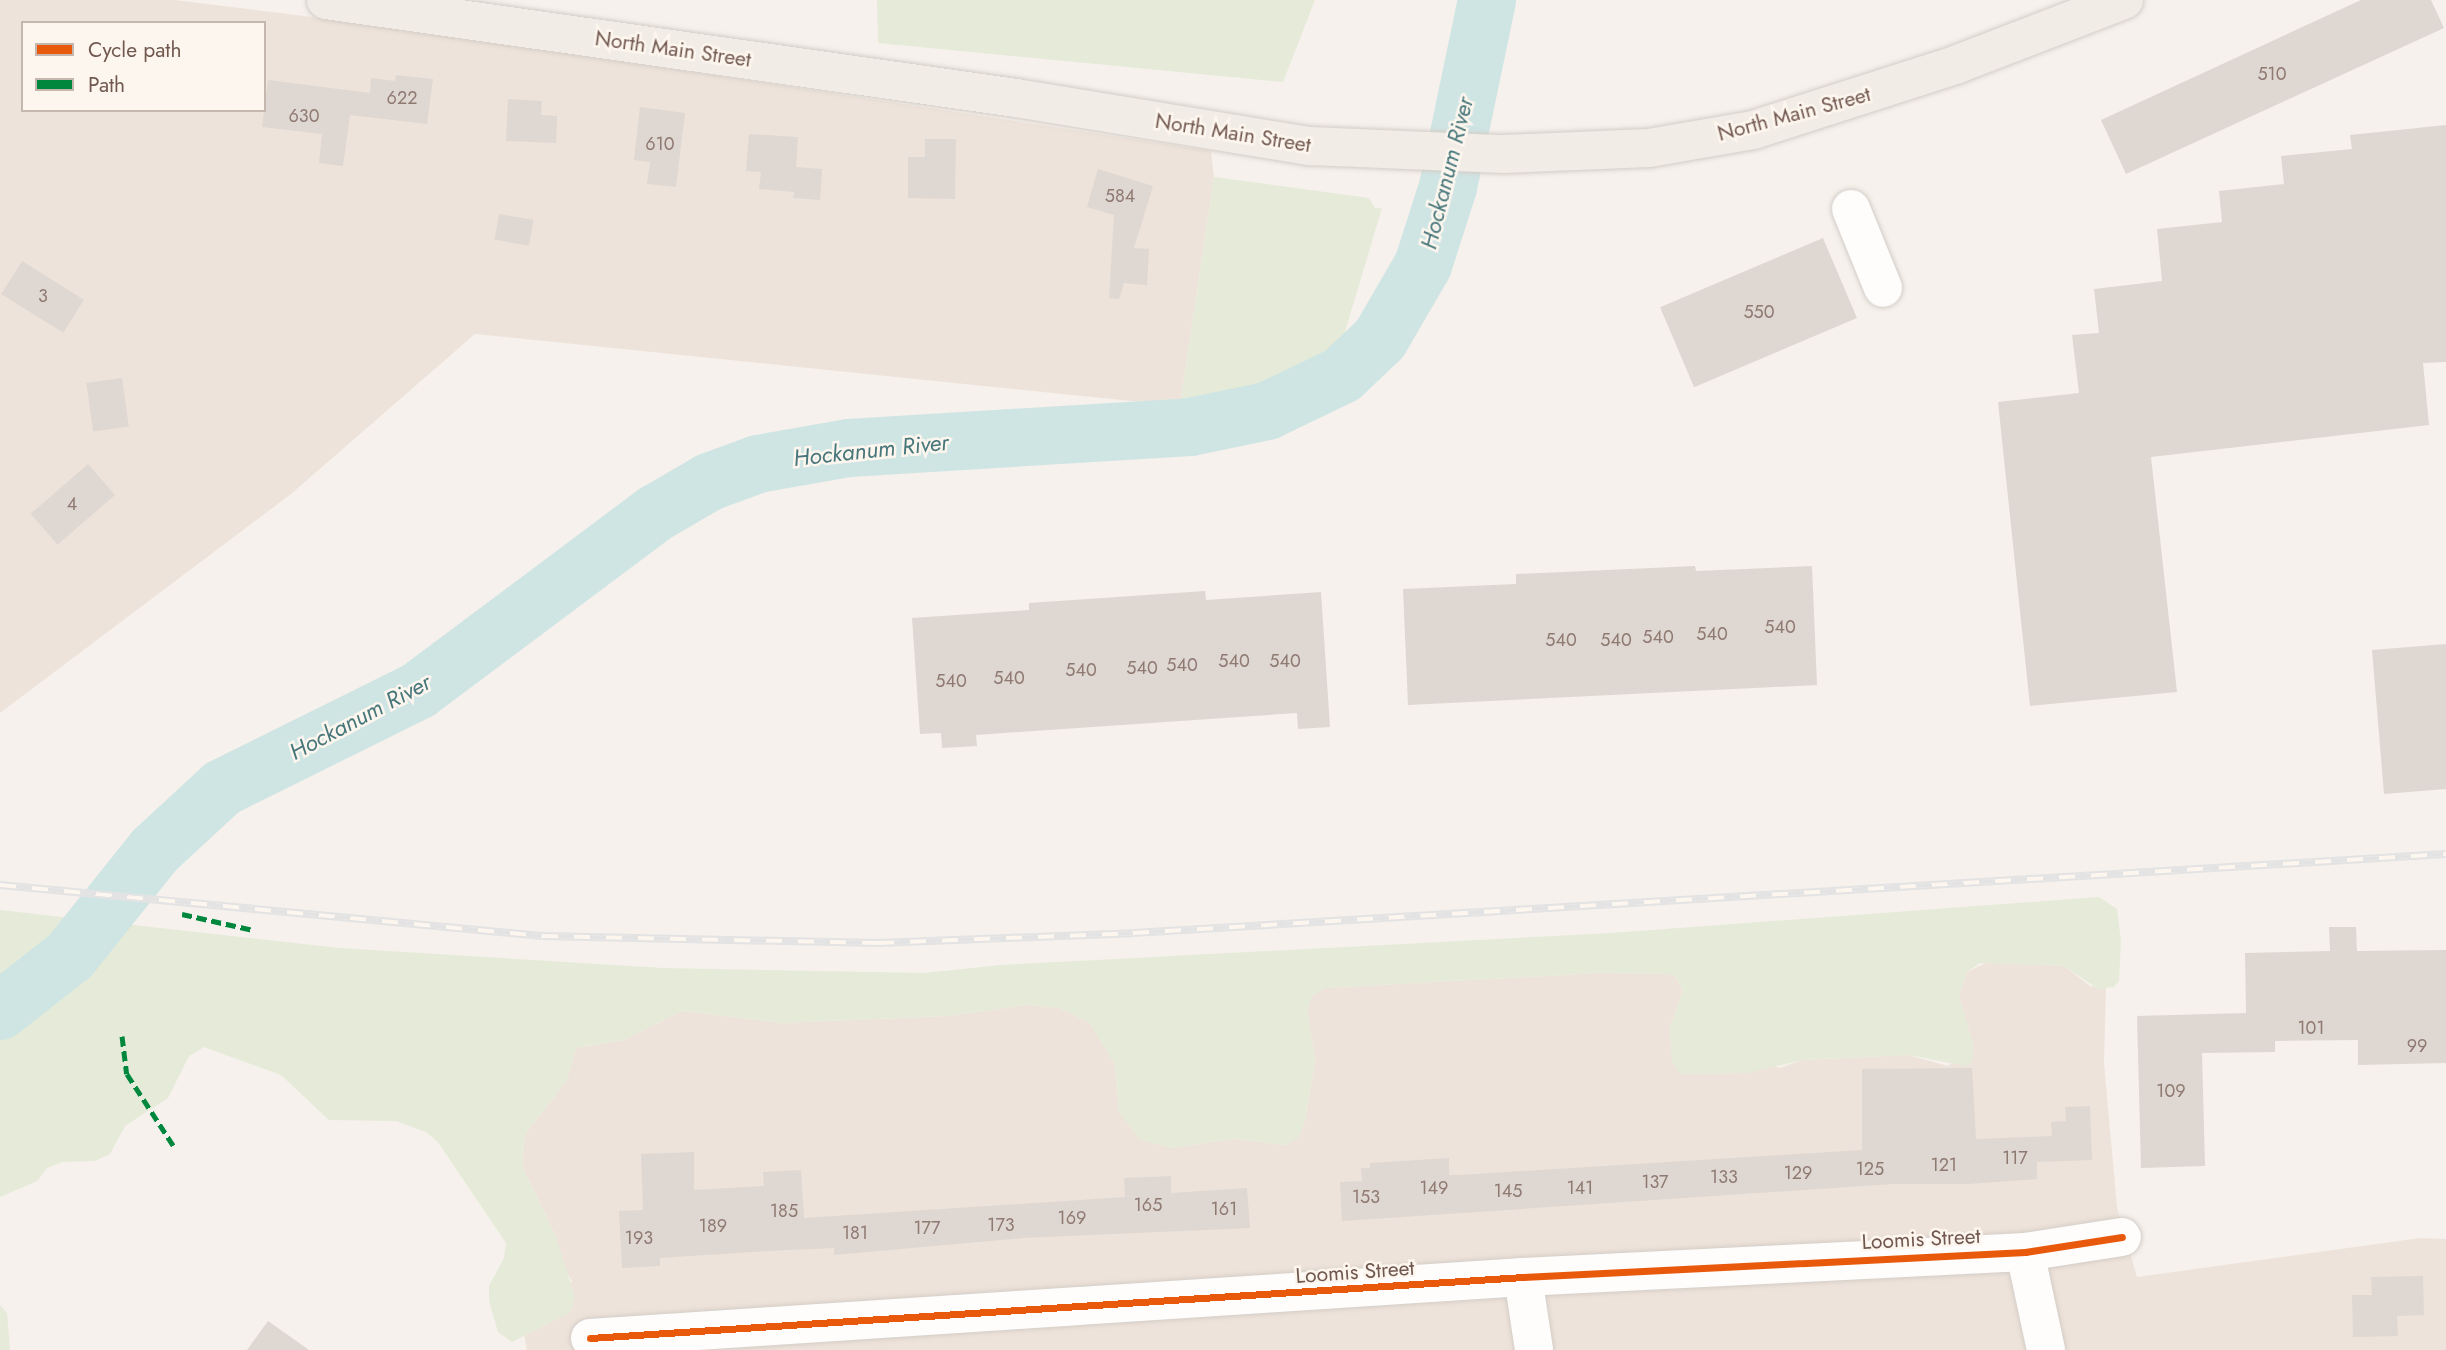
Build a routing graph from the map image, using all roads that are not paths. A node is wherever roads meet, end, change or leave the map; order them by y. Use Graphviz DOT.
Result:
graph roads {
  1 [pos="326,0"];
  2 [pos="2124,0"];
  3 [pos="1851,209"];
  4 [pos="1884,288"];
  5 [pos="2122,1237"];
  6 [pos="2025,1252"];
  7 [pos="1523,1278"];
  8 [pos="590,1338"];
  9 [pos="758,1340"];
  10 [pos="1534,1350"];
  11 [pos="2046,1350"];
  1 -- 2 [label="main road, North Main Street"];
  3 -- 4 [label="street"];
  5 -- 6 [label="street, Loomis Street"];
  6 -- 7 [label="street, Loomis Street"];
  6 -- 11 [label="street"];
  7 -- 9 [label="street, Loomis Street"];
  7 -- 10 [label="street"];
  8 -- 9 [label="street, Loomis Street"];
}
